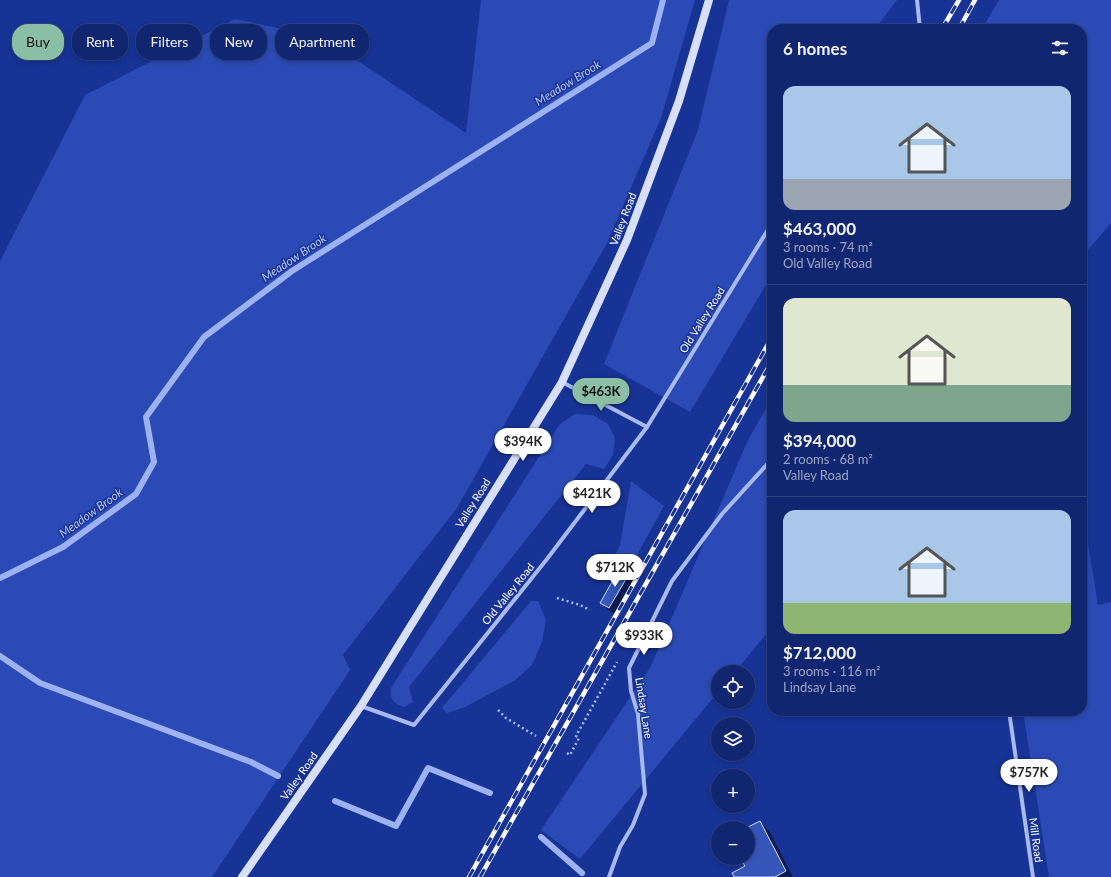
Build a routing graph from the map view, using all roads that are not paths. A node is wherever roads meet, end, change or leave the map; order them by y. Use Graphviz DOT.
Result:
graph roads {
  1 [pos="709,0"];
  2 [pos="917,0"];
  3 [pos="919,24"];
  4 [pos="767,231"];
  5 [pos="562,382"];
  6 [pos="647,427"];
  7 [pos="767,464"];
  8 [pos="360,706"];
  9 [pos="1010,716"];
  10 [pos="242,877"];
  11 [pos="609,877"];
  12 [pos="1032,877"];
  1 -- 5 [label="main road, Valley Road"];
  2 -- 3 [label="street"];
  4 -- 6 [label="street, Old Valley Road"];
  5 -- 6 [label="street"];
  5 -- 8 [label="main road, Valley Road"];
  6 -- 8 [label="street, Old Valley Road"];
  7 -- 11 [label="street, Lindsay Lane"];
  8 -- 10 [label="main road, Valley Road"];
  9 -- 12 [label="street, Mill Road"];
}
